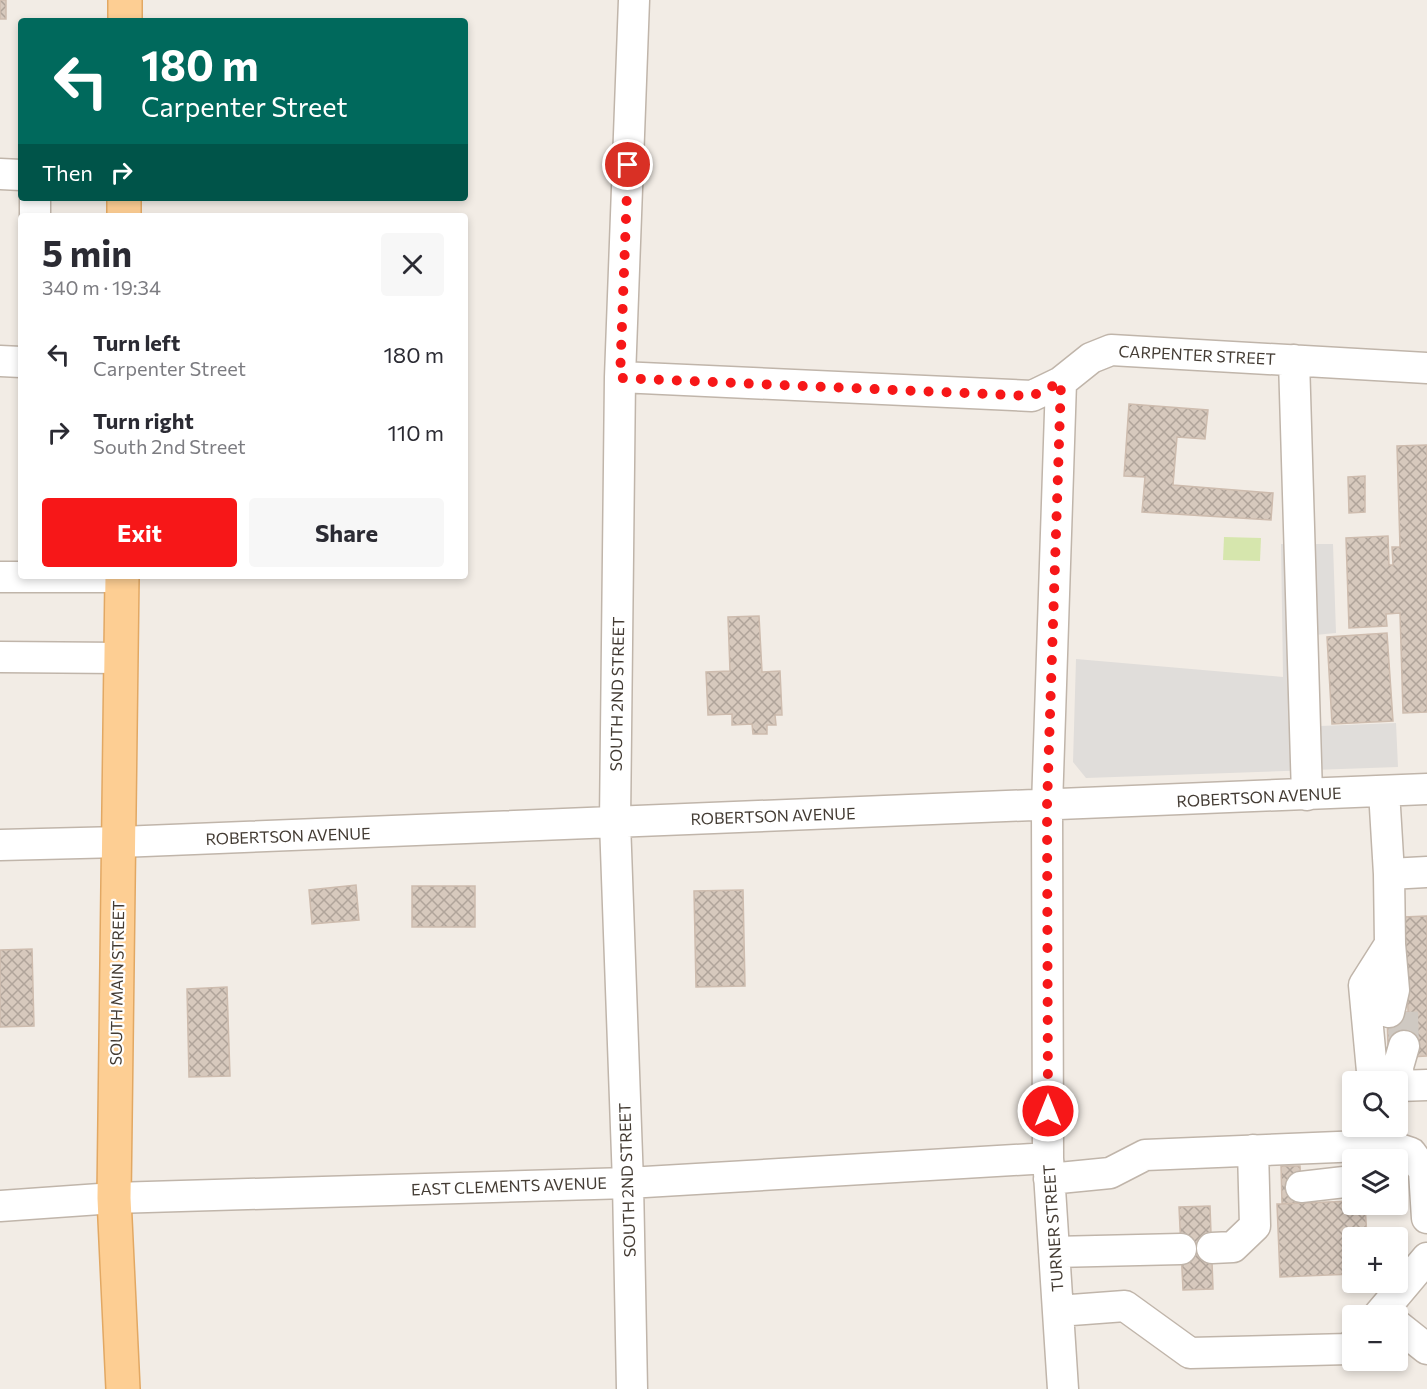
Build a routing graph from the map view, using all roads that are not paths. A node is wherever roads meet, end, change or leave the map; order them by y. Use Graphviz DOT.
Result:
graph roads {
  1 [pos="125,0"];
  2 [pos="634,0"];
  3 [pos="125,18"];
  4 [pos="0,174"];
  5 [pos="18,175"];
  6 [pos="1294,360"];
  7 [pos="0,362"];
  8 [pos="18,362"];
  9 [pos="1427,368"];
  10 [pos="620,378"];
  11 [pos="1061,382"];
  12 [pos="0,576"];
  13 [pos="18,576"];
  14 [pos="122,579"];
  15 [pos="0,657"];
  16 [pos="121,658"];
  17 [pos="1427,789"];
  18 [pos="1384,791"];
  19 [pos="1307,795"];
  20 [pos="1047,806"];
  21 [pos="615,822"];
  22 [pos="120,843"];
  23 [pos="0,845"];
  24 [pos="1427,872"];
  25 [pos="1389,874"];
  26 [pos="1390,944"];
  27 [pos="1395,1005"];
  28 [pos="1399,1071"];
  29 [pos="1253,1150"];
  30 [pos="1411,1162"];
  31 [pos="1048,1168"];
  32 [pos="1342,1182"];
  33 [pos="628,1183"];
  34 [pos="1279,1188"];
  35 [pos="114,1198"];
  36 [pos="0,1206"];
  37 [pos="1427,1218"];
  38 [pos="1212,1248"];
  39 [pos="1181,1249"];
  40 [pos="1054,1252"];
  41 [pos="1427,1258"];
  42 [pos="1394,1305"];
  43 [pos="1058,1311"];
  44 [pos="1408,1335"];
  45 [pos="1342,1349"];
  46 [pos="1427,1349"];
  47 [pos="123,1389"];
  48 [pos="632,1389"];
  49 [pos="1063,1389"];
  1 -- 3 [label="main road"];
  2 -- 10 [label="street, SOUTH 2ND STREET"];
  4 -- 5 [label="street"];
  6 -- 9 [label="street, CARPENTER STREET"];
  6 -- 11 [label="street, CARPENTER STREET"];
  6 -- 19 [label="street"];
  7 -- 8 [label="street"];
  10 -- 11 [label="street, CARPENTER STREET"];
  10 -- 21 [label="street, SOUTH 2ND STREET"];
  11 -- 20 [label="street, TURNER STREET"];
  12 -- 13 [label="street"];
  14 -- 16 [label="main road, SOUTH MAIN STREET"];
  15 -- 16 [label="street"];
  16 -- 22 [label="main road, SOUTH MAIN STREET"];
  17 -- 18 [label="street, ROBERTSON AVENUE"];
  18 -- 19 [label="street, ROBERTSON AVENUE"];
  18 -- 25 [label="street"];
  19 -- 20 [label="street, ROBERTSON AVENUE"];
  20 -- 21 [label="street, ROBERTSON AVENUE"];
  20 -- 31 [label="street, TURNER STREET"];
  21 -- 22 [label="street, ROBERTSON AVENUE"];
  21 -- 33 [label="street, SOUTH 2ND STREET"];
  22 -- 23 [label="street, ROBERTSON AVENUE"];
  22 -- 35 [label="main road, SOUTH MAIN STREET"];
  24 -- 25 [label="street"];
  25 -- 26 [label="street"];
  26 -- 27 [label="street"];
  26 -- 28 [label="street"];
  29 -- 30 [label="street, EAST CLEMENTS AVENUE"];
  29 -- 31 [label="street, EAST CLEMENTS AVENUE"];
  29 -- 34 [label="street"];
  30 -- 37 [label="street"];
  31 -- 33 [label="street, EAST CLEMENTS AVENUE"];
  31 -- 40 [label="street, TURNER STREET"];
  32 -- 34 [label="street"];
  33 -- 35 [label="street, EAST CLEMENTS AVENUE"];
  33 -- 48 [label="street, SOUTH 2ND STREET"];
  34 -- 38 [label="street"];
  35 -- 36 [label="street, EAST CLEMENTS AVENUE"];
  35 -- 47 [label="main road, SOUTH MAIN STREET"];
  39 -- 40 [label="street"];
  40 -- 43 [label="street, TURNER STREET"];
  41 -- 42 [label="street"];
  43 -- 45 [label="street"];
  43 -- 49 [label="street, TURNER STREET"];
  44 -- 46 [label="street"];
}
